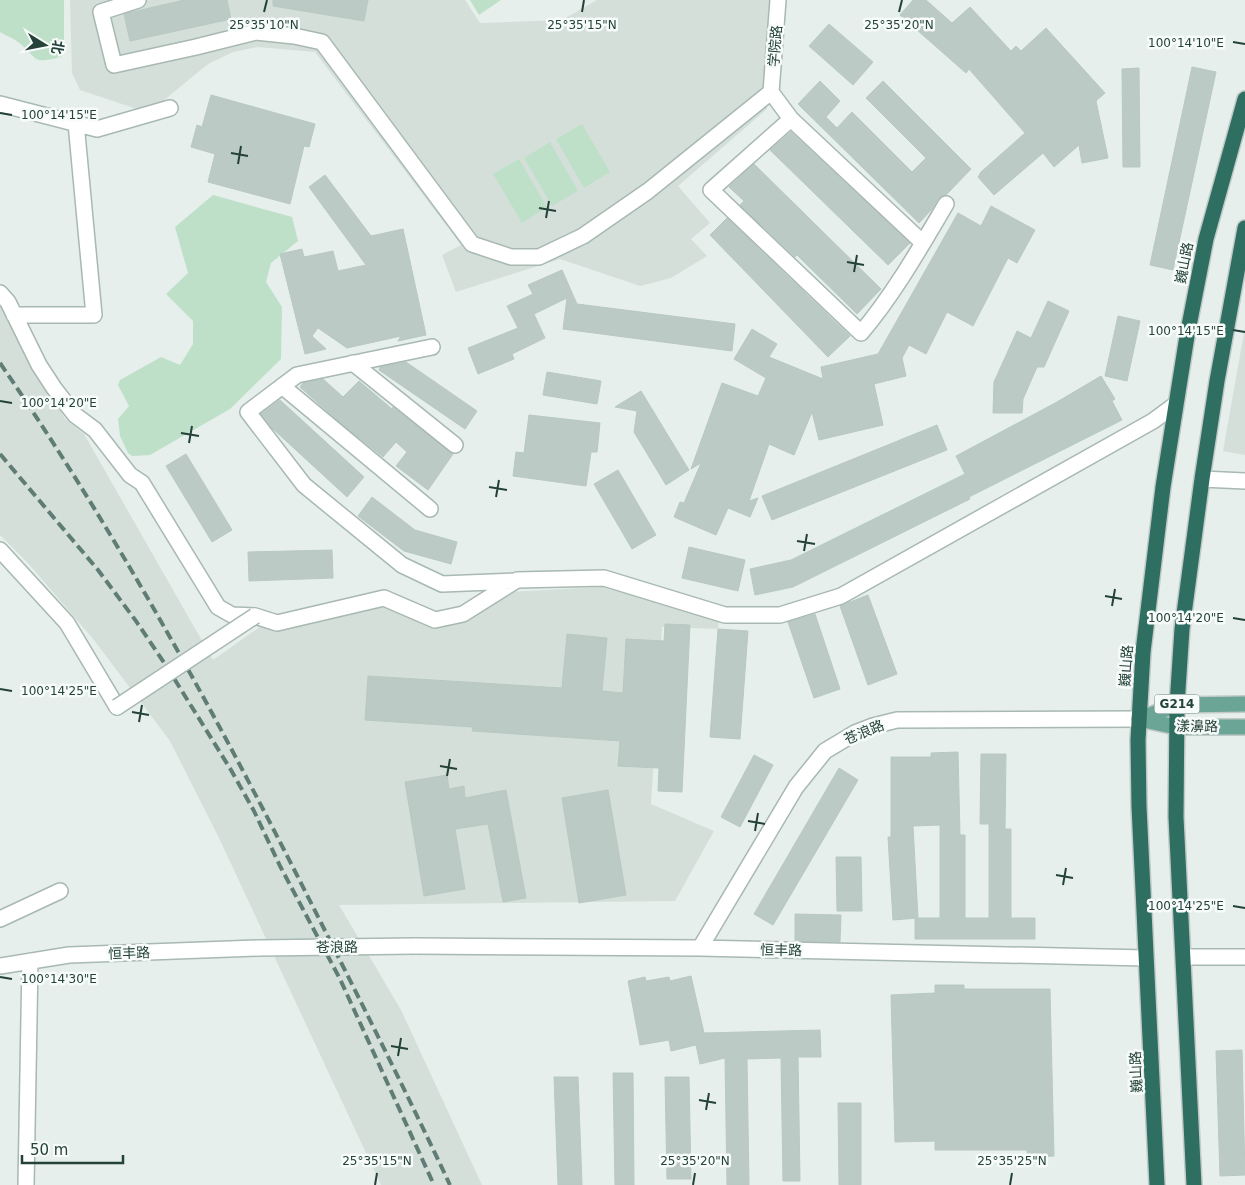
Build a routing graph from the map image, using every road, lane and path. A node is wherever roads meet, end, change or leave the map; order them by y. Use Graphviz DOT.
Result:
graph roads {
  1 [pos="138,0"];
  2 [pos="778,0"];
  3 [pos="771,92"];
  4 [pos="1245,102"];
  5 [pos="0,104"];
  6 [pos="170,108"];
  7 [pos="791,118"];
  8 [pos="76,123"];
  9 [pos="946,204"];
  10 [pos="1245,228"];
  11 [pos="923,243"];
  12 [pos="0,293"];
  13 [pos="14,315"];
  14 [pos="432,347"];
  15 [pos="353,363"];
  16 [pos="282,386"];
  17 [pos="1176,404"];
  18 [pos="455,445"];
  19 [pos="1202,479"];
  20 [pos="1245,481"];
  21 [pos="430,509"];
  22 [pos="0,550"];
  23 [pos="517,580"];
  24 [pos="255,616"];
  25 [pos="1245,704"];
  26 [pos="1177,705"];
  27 [pos="1139,719"];
  28 [pos="1176,727"];
  29 [pos="1245,727"];
  30 [pos="60,891"];
  31 [pos="0,919"];
  32 [pos="415,946"];
  33 [pos="259,948"];
  34 [pos="700,948"];
  35 [pos="1184,957"];
  36 [pos="1245,957"];
  37 [pos="1146,958"];
  38 [pos="30,961"];
  39 [pos="0,966"];
  40 [pos="26,1185"];
  41 [pos="1157,1185"];
  42 [pos="1194,1185"];
  1 -- 3 [label="street"];
  2 -- 3 [label="street, 学院路"];
  3 -- 7 [label="street"];
  4 -- 17 [label="highway, 巍山路 / G214"];
  5 -- 8 [label="street"];
  6 -- 8 [label="street"];
  7 -- 11 [label="street"];
  7 -- 11 [label="street"];
  8 -- 13 [label="street"];
  9 -- 11 [label="street"];
  10 -- 19 [label="highway, G214"];
  12 -- 13 [label="street"];
  13 -- 24 [label="street"];
  14 -- 15 [label="street"];
  15 -- 16 [label="street"];
  15 -- 18 [label="street"];
  16 -- 21 [label="street"];
  16 -- 23 [label="street"];
  17 -- 23 [label="street"];
  17 -- 27 [label="highway, 巍山路 / G214"];
  19 -- 20 [label="street"];
  19 -- 26 [label="highway, G214"];
  22 -- 24 [label="street, bridge"];
  23 -- 24 [label="street"];
  25 -- 26 [label="main road, 漾濞路"];
  26 -- 27 [label="main road, 漾濞路"];
  26 -- 28 [label="highway, G214"];
  27 -- 28 [label="main road, 漾濞路"];
  27 -- 34 [label="street, 苍浪路"];
  27 -- 37 [label="highway, 巍山路 / G214"];
  28 -- 29 [label="main road, 漾濞路"];
  28 -- 35 [label="highway, G214"];
  30 -- 31 [label="street"];
  32 -- 33 [label="street, 苍浪路, bridge"];
  32 -- 34 [label="street, 恒丰路"];
  33 -- 38 [label="street, 恒丰路"];
  34 -- 37 [label="street, 恒丰路"];
  35 -- 36 [label="street"];
  35 -- 42 [label="highway, G214"];
  37 -- 41 [label="highway, 巍山路 / G214"];
  38 -- 39 [label="street, 恒丰路"];
  38 -- 40 [label="street"];
}
